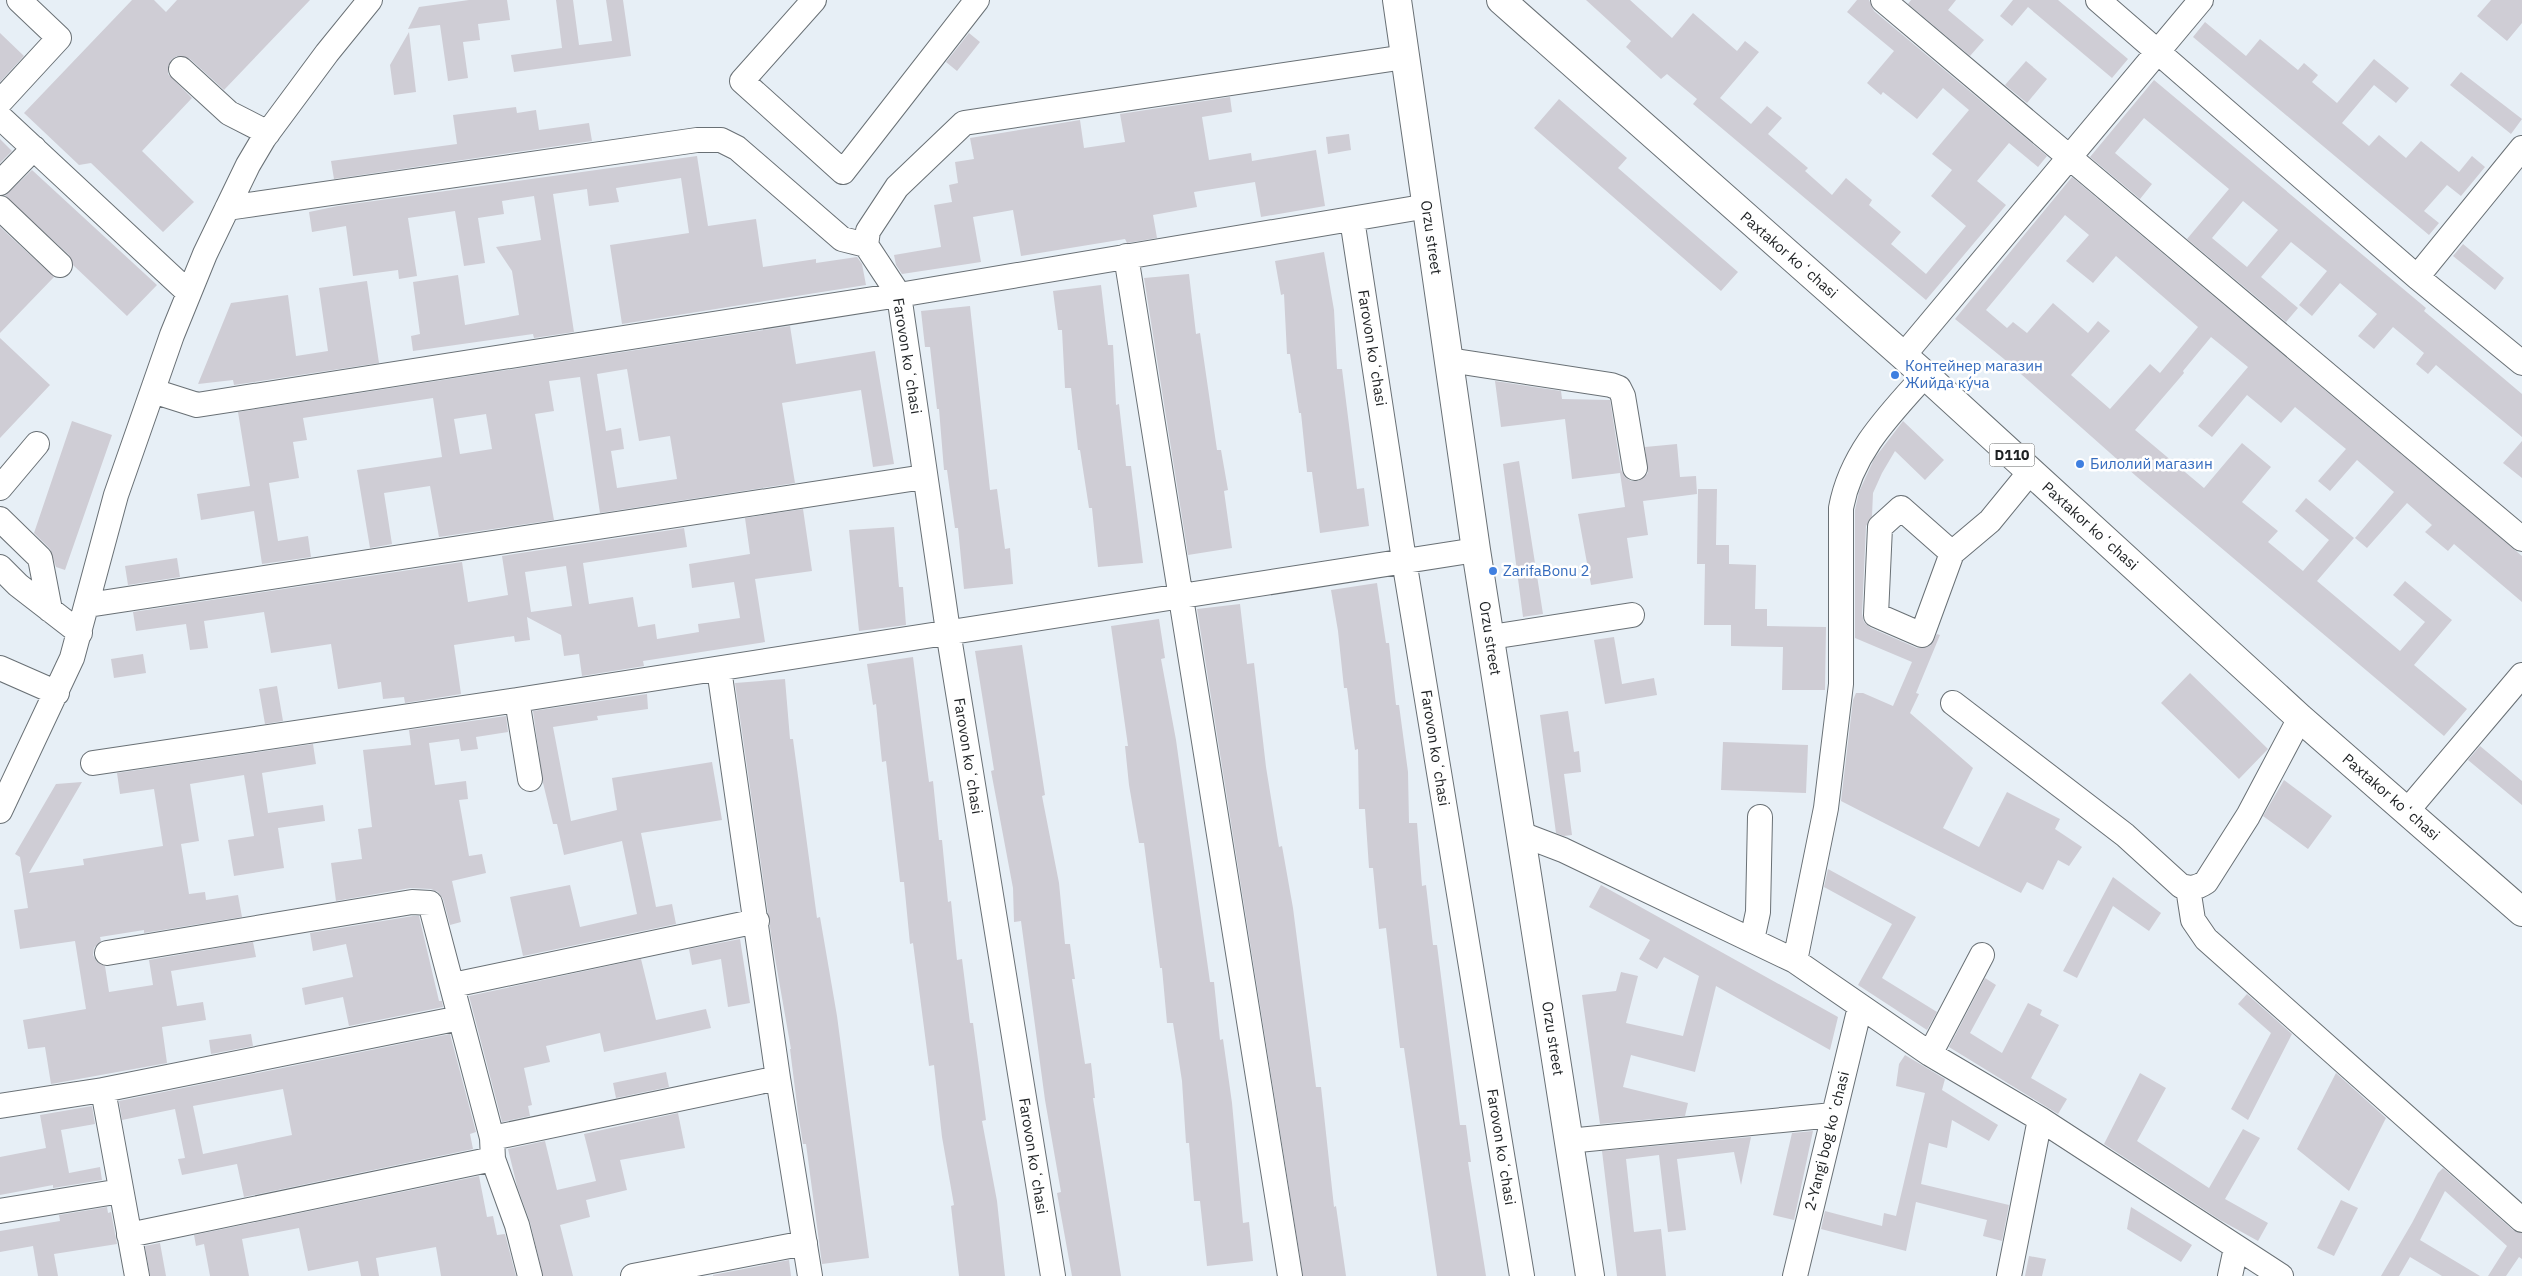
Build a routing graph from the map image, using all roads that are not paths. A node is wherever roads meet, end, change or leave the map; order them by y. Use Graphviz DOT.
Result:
graph roads {
  1 [pos="19,0"];
  2 [pos="368,0"];
  3 [pos="814,0"];
  4 [pos="977,0"];
  5 [pos="1396,0"];
  6 [pos="1501,0"];
  7 [pos="1883,0"];
  8 [pos="2098,0"];
  9 [pos="2201,0"];
  10 [pos="2158,51"];
  11 [pos="1405,57"];
  12 [pos="181,70"];
  13 [pos="0,102"];
  14 [pos="0,117"];
  15 [pos="268,133"];
  16 [pos="34,148"];
  17 [pos="2522,148"];
  18 [pos="2068,157"];
  19 [pos="0,183"];
  20 [pos="1428,206"];
  21 [pos="0,208"];
  22 [pos="227,208"];
  23 [pos="1352,219"];
  24 [pos="866,245"];
  25 [pos="1126,256"];
  26 [pos="60,265"];
  27 [pos="2418,277"];
  28 [pos="189,293"];
  29 [pos="899,294"];
  30 [pos="1903,356"];
  31 [pos="1449,360"];
  32 [pos="2522,363"];
  33 [pos="1925,375"];
  34 [pos="153,391"];
  35 [pos="38,444"];
  36 [pos="1635,468"];
  37 [pos="2030,472"];
  38 [pos="924,476"];
  39 [pos="0,488"];
  40 [pos="0,519"];
  41 [pos="2522,539"];
  42 [pos="1476,550"];
  43 [pos="1952,554"];
  44 [pos="1404,560"];
  45 [pos="0,567"];
  46 [pos="1180,596"];
  47 [pos="88,605"];
  48 [pos="50,610"];
  49 [pos="1632,615"];
  50 [pos="948,631"];
  51 [pos="80,634"];
  52 [pos="1491,637"];
  53 [pos="0,668"];
  54 [pos="719,669"];
  55 [pos="2522,675"];
  56 [pos="57,693"];
  57 [pos="517,700"];
  58 [pos="1953,703"];
  59 [pos="2300,718"];
  60 [pos="93,763"];
  61 [pos="530,779"];
  62 [pos="0,811"];
  63 [pos="2407,811"];
  64 [pos="1760,818"];
  65 [pos="1521,834"];
  66 [pos="2188,888"];
  67 [pos="2522,912"];
  68 [pos="757,921"];
  69 [pos="1752,940"];
  70 [pos="106,953"];
  71 [pos="1982,955"];
  72 [pos="1795,961"];
  73 [pos="453,985"];
  74 [pos="1860,1007"];
  75 [pos="460,1018"];
  76 [pos="1930,1054"];
  77 [pos="778,1078"];
  78 [pos="104,1090"];
  79 [pos="0,1106"];
  80 [pos="1833,1115"];
  81 [pos="2040,1120"];
  82 [pos="1568,1141"];
  83 [pos="493,1148"];
  84 [pos="121,1191"];
  85 [pos="0,1211"];
  86 [pos="2522,1220"];
  87 [pos="129,1235"];
  88 [pos="805,1243"];
  89 [pos="2236,1248"];
  90 [pos="137,1276"];
  91 [pos="530,1276"];
  92 [pos="633,1276"];
  93 [pos="810,1276"];
  94 [pos="1053,1276"];
  95 [pos="1290,1276"];
  96 [pos="1522,1276"];
  97 [pos="1590,1276"];
  98 [pos="1795,1276"];
  99 [pos="2009,1276"];
  100 [pos="2230,1276"];
  101 [pos="2281,1276"];
  1 -- 13 [label="street"];
  2 -- 15 [label="street"];
  3 -- 4 [label="street"];
  5 -- 11 [label="main road, Orzu street"];
  6 -- 30 [label="main road, Paxtakor koʻchasi / D110"];
  7 -- 18 [label="street"];
  8 -- 10 [label="street"];
  9 -- 10 [label="street"];
  10 -- 18 [label="street"];
  10 -- 27 [label="street"];
  11 -- 20 [label="main road, Orzu street"];
  11 -- 24 [label="street"];
  12 -- 15 [label="street"];
  14 -- 16 [label="street"];
  15 -- 22 [label="street"];
  16 -- 19 [label="street"];
  16 -- 28 [label="street"];
  17 -- 27 [label="street"];
  18 -- 30 [label="street"];
  18 -- 41 [label="street"];
  20 -- 23 [label="street"];
  20 -- 31 [label="main road, Orzu street"];
  21 -- 26 [label="street"];
  22 -- 24 [label="street"];
  22 -- 28 [label="street"];
  23 -- 25 [label="street"];
  23 -- 44 [label="street, Farovon koʻchasi"];
  24 -- 29 [label="street, Farovon koʻchasi"];
  25 -- 29 [label="street"];
  25 -- 46 [label="street"];
  27 -- 32 [label="street"];
  28 -- 34 [label="street"];
  29 -- 34 [label="street"];
  29 -- 38 [label="street, Farovon koʻchasi"];
  30 -- 33 [label="main road, Paxtakor koʻchasi / D110"];
  31 -- 36 [label="street"];
  31 -- 42 [label="main road, Orzu street"];
  33 -- 37 [label="main road, Paxtakor koʻchasi / D110"];
  33 -- 72 [label="street"];
  34 -- 47 [label="street"];
  35 -- 39 [label="street"];
  37 -- 43 [label="street"];
  37 -- 59 [label="main road, Paxtakor koʻchasi / D110"];
  38 -- 47 [label="street"];
  38 -- 50 [label="street, Farovon koʻchasi"];
  40 -- 48 [label="street"];
  42 -- 44 [label="street"];
  42 -- 52 [label="main road, Orzu street"];
  43 -- 43 [label="street"];
  44 -- 46 [label="street"];
  44 -- 96 [label="street, Farovon koʻchasi"];
  45 -- 48 [label="street"];
  46 -- 50 [label="street"];
  46 -- 95 [label="street"];
  47 -- 51 [label="street"];
  48 -- 51 [label="street"];
  49 -- 52 [label="street"];
  50 -- 54 [label="street"];
  50 -- 94 [label="street, Farovon koʻchasi"];
  51 -- 56 [label="street"];
  52 -- 65 [label="main road, Orzu street"];
  53 -- 56 [label="street"];
  54 -- 57 [label="street"];
  54 -- 68 [label="street"];
  55 -- 63 [label="street"];
  56 -- 62 [label="street"];
  57 -- 60 [label="street"];
  57 -- 61 [label="street"];
  58 -- 66 [label="street"];
  59 -- 63 [label="main road, Paxtakor koʻchasi / D110"];
  59 -- 66 [label="street"];
  63 -- 67 [label="main road, Paxtakor koʻchasi / D110"];
  64 -- 69 [label="street"];
  65 -- 69 [label="street"];
  65 -- 82 [label="main road, Orzu street"];
  66 -- 86 [label="street"];
  68 -- 73 [label="street"];
  68 -- 77 [label="street"];
  69 -- 72 [label="street"];
  70 -- 73 [label="street"];
  71 -- 76 [label="street"];
  72 -- 74 [label="street"];
  73 -- 75 [label="street"];
  74 -- 76 [label="street"];
  74 -- 80 [label="street, 2-Yangi bog koʼchasi"];
  75 -- 78 [label="street"];
  75 -- 83 [label="street"];
  76 -- 81 [label="street"];
  77 -- 83 [label="street"];
  77 -- 88 [label="street"];
  78 -- 79 [label="street"];
  78 -- 84 [label="street"];
  80 -- 82 [label="street"];
  80 -- 98 [label="street, 2-Yangi bog koʼchasi"];
  81 -- 89 [label="street"];
  81 -- 99 [label="street"];
  82 -- 97 [label="main road, Orzu street"];
  83 -- 87 [label="street"];
  83 -- 91 [label="street"];
  84 -- 85 [label="street"];
  84 -- 87 [label="street"];
  87 -- 90 [label="street"];
  88 -- 92 [label="street"];
  88 -- 93 [label="street"];
  89 -- 100 [label="street"];
  89 -- 101 [label="street"];
}
